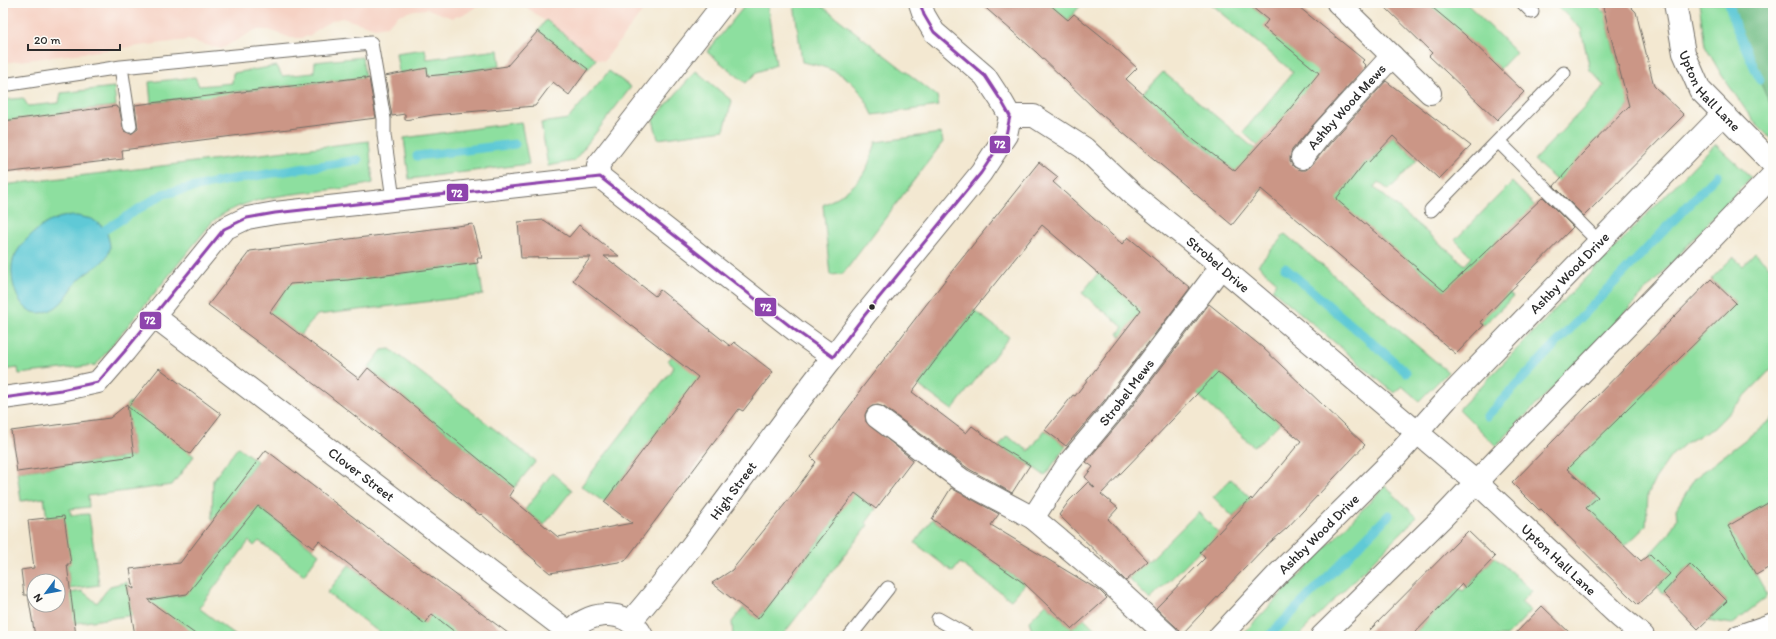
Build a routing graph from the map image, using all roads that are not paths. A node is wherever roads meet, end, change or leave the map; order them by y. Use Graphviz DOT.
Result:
graph roads {
  1 [pos="724,3"];
  2 [pos="920,3"];
  3 [pos="1338,3"];
  4 [pos="1522,3"];
  5 [pos="1675,3"];
  6 [pos="1532,12"];
  7 [pos="1392,56"];
  8 [pos="121,67"];
  9 [pos="1564,73"];
  10 [pos="3,85"];
  11 [pos="1430,93"];
  12 [pos="1723,114"];
  13 [pos="1010,116"];
  14 [pos="130,126"];
  15 [pos="1498,141"];
  16 [pos="1302,158"];
  17 [pos="1773,164"];
  18 [pos="1773,175"];
  19 [pos="600,178"];
  20 [pos="394,199"];
  21 [pos="1431,210"];
  22 [pos="1600,242"];
  23 [pos="1221,268"];
  24 [pos="154,316"];
  25 [pos="833,357"];
  26 [pos="3,398"];
  27 [pos="877,418"];
  28 [pos="1418,434"];
  29 [pos="1476,482"];
  30 [pos="1033,518"];
  31 [pos="888,588"];
  32 [pos="938,619"];
  33 [pos="1773,624"];
  34 [pos="636,629"];
  35 [pos="569,634"];
  36 [pos="850,636"];
  37 [pos="968,636"];
  38 [pos="1168,636"];
  39 [pos="1220,636"];
  40 [pos="1322,636"];
  41 [pos="1643,636"];
  42 [pos="1739,636"];
  1 -- 19 [label="street"];
  2 -- 13 [label="street"];
  3 -- 7 [label="street, Ashby Wood Mews"];
  4 -- 6 [label="lane"];
  5 -- 12 [label="street, Upton Hall Lane"];
  7 -- 11 [label="street, Ashby Wood Mews"];
  7 -- 16 [label="street, Ashby Wood Mews"];
  8 -- 10 [label="lane"];
  8 -- 14 [label="lane"];
  8 -- 20 [label="lane"];
  9 -- 15 [label="lane"];
  12 -- 17 [label="street, Upton Hall Lane"];
  12 -- 22 [label="street, Ashby Wood Drive"];
  13 -- 23 [label="street, Strobel Drive"];
  13 -- 25 [label="street, High Street"];
  15 -- 21 [label="lane"];
  15 -- 22 [label="lane"];
  18 -- 29 [label="street"];
  19 -- 20 [label="street"];
  19 -- 25 [label="street"];
  20 -- 24 [label="street"];
  22 -- 28 [label="street, Ashby Wood Drive"];
  23 -- 28 [label="street, Strobel Drive"];
  23 -- 30 [label="street, Strobel Mews"];
  24 -- 26 [label="street"];
  24 -- 35 [label="street, Clover Street"];
  25 -- 34 [label="street, High Street"];
  27 -- 30 [label="street"];
  28 -- 29 [label="street"];
  28 -- 39 [label="street, Ashby Wood Drive"];
  29 -- 40 [label="street"];
  29 -- 41 [label="street, Upton Hall Lane"];
  30 -- 38 [label="street"];
  31 -- 36 [label="lane"];
  32 -- 37 [label="lane"];
  33 -- 42 [label="street"];
  34 -- 35 [label="street"];
}
